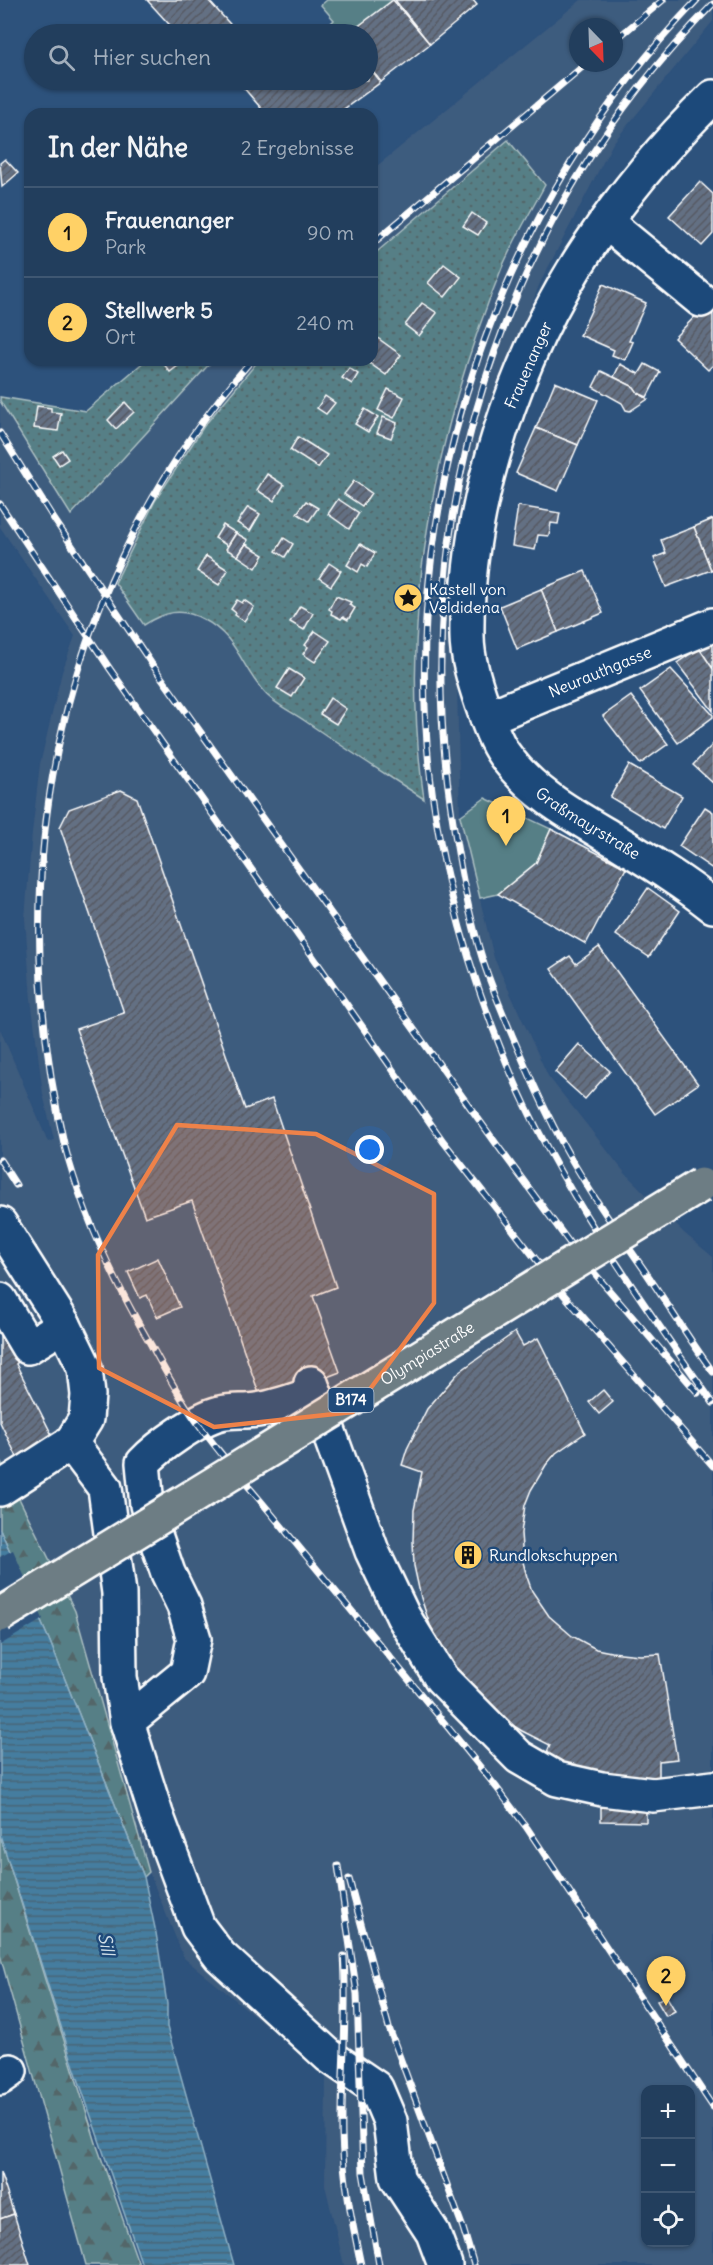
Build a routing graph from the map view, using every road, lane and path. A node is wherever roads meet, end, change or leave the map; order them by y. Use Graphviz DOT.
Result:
graph roads {
  1 [pos="713,97"];
  2 [pos="606,222"];
  3 [pos="700,300"];
  4 [pos="713,626"];
  5 [pos="487,718"];
  6 [pos="713,906"];
  7 [pos="701,1185"];
  8 [pos="0,1224"];
  9 [pos="0,1300"];
  10 [pos="64,1325"];
  11 [pos="71,1443"];
  12 [pos="12,1482"];
  13 [pos="0,1615"];
  14 [pos="127,1722"];
  15 [pos="713,1788"];
  16 [pos="445,2265"];
  1 -- 2 [label="street, Frauenanger"];
  2 -- 3 [label="street"];
  2 -- 5 [label="street, Frauenanger"];
  4 -- 5 [label="street, Neurauthgasse"];
  5 -- 6 [label="street, Graßmayrstraße"];
  7 -- 13 [label="main road, Olympiastraße / B174, bridge"];
  8 -- 10 [label="street"];
  9 -- 10 [label="street"];
  10 -- 11 [label="street"];
  11 -- 12 [label="street"];
  11 -- 14 [label="street"];
  14 -- 15 [label="street"];
  14 -- 16 [label="street"];
}
